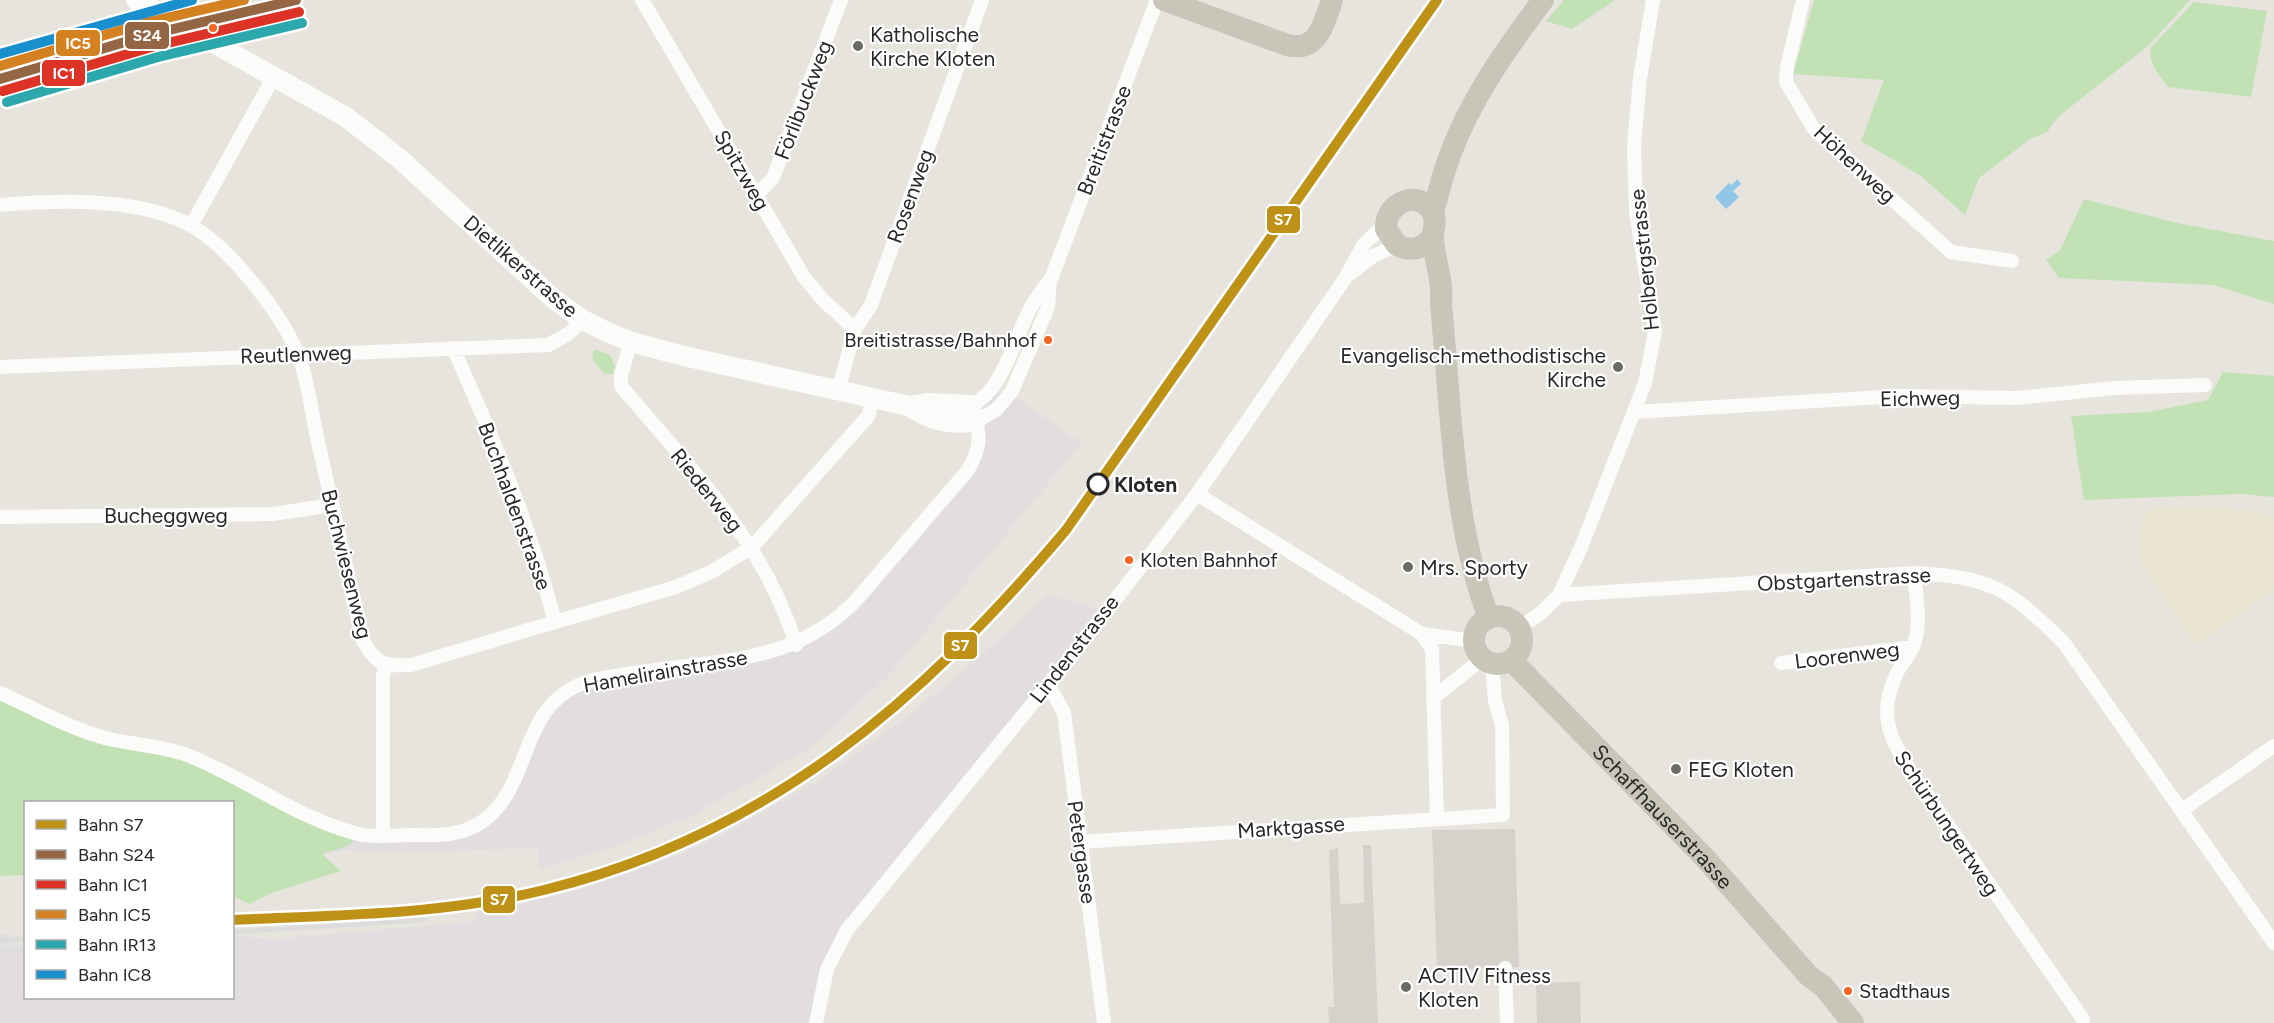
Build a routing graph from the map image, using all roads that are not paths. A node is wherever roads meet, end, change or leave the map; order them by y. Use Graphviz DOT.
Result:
graph roads {
  1 [pos="136,0"];
  2 [pos="642,0"];
  3 [pos="841,0"];
  4 [pos="982,0"];
  5 [pos="1157,0"];
  6 [pos="1164,0"];
  7 [pos="1332,0"];
  8 [pos="1544,0"];
  9 [pos="1653,0"];
  10 [pos="1803,0"];
  11 [pos="167,7"];
  12 [pos="274,76"];
  13 [pos="1449,156"];
  14 [pos="757,195"];
  15 [pos="1408,200"];
  16 [pos="0,205"];
  17 [pos="1433,213"];
  18 [pos="1386,223"];
  19 [pos="191,226"];
  20 [pos="1432,237"];
  21 [pos="1404,247"];
  22 [pos="2012,261"];
  23 [pos="1346,277"];
  24 [pos="1442,304"];
  25 [pos="583,320"];
  26 [pos="855,329"];
  27 [pos="631,342"];
  28 [pos="453,348"];
  29 [pos="298,354"];
  30 [pos="0,367"];
  31 [pos="2205,385"];
  32 [pos="838,391"];
  33 [pos="872,398"];
  34 [pos="1634,412"];
  35 [pos="974,413"];
  36 [pos="1197,494"];
  37 [pos="332,505"];
  38 [pos="0,517"];
  39 [pos="752,547"];
  40 [pos="1914,573"];
  41 [pos="1559,595"];
  42 [pos="1489,618"];
  43 [pos="555,622"];
  44 [pos="1519,628"];
  45 [pos="1422,634"];
  46 [pos="796,645"];
  47 [pos="1913,647"];
  48 [pos="1490,656"];
  49 [pos="1781,663"];
  50 [pos="386,666"];
  51 [pos="1048,684"];
  52 [pos="0,693"];
  53 [pos="1433,698"];
  54 [pos="2274,746"];
  55 [pos="2182,810"];
  56 [pos="1437,817"];
  57 [pos="383,834"];
  58 [pos="1080,842"];
  59 [pos="2274,943"];
  60 [pos="1505,968"];
  61 [pos="1809,976"];
  62 [pos="2083,1019"];
  63 [pos="816,1023"];
  64 [pos="1104,1023"];
  65 [pos="1507,1023"];
  66 [pos="1838,1023"];
  67 [pos="1853,1023"];
  1 -- 11 [label="street, Dietlikerstrasse"];
  2 -- 14 [label="street, Spitzweg"];
  3 -- 14 [label="street, Förlibuckweg"];
  4 -- 26 [label="street, Rosenweg"];
  5 -- 35 [label="street, Breitistrasse"];
  6 -- 7 [label="main road"];
  8 -- 13 [label="main road"];
  9 -- 34 [label="street, Holbergstrasse"];
  10 -- 22 [label="street, Höhenweg"];
  11 -- 12 [label="street, Dietlikerstrasse"];
  12 -- 19 [label="street"];
  12 -- 25 [label="street, Dietlikerstrasse"];
  13 -- 15 [label="main road"];
  13 -- 17 [label="main road"];
  14 -- 26 [label="street, Spitzweg"];
  15 -- 17 [label="main road"];
  15 -- 18 [label="main road"];
  16 -- 19 [label="street, Buchwiesenweg"];
  17 -- 20 [label="main road"];
  18 -- 21 [label="main road"];
  18 -- 23 [label="street, Lindenstrasse"];
  19 -- 29 [label="street, Buchwiesenweg"];
  20 -- 21 [label="main road"];
  20 -- 24 [label="main road"];
  21 -- 23 [label="street, Lindenstrasse"];
  21 -- 24 [label="main road"];
  23 -- 36 [label="street, Lindenstrasse"];
  24 -- 42 [label="main road"];
  25 -- 27 [label="street, Dietlikerstrasse"];
  25 -- 28 [label="street, Reutlenweg"];
  26 -- 32 [label="street, Rosenweg"];
  27 -- 32 [label="street, Dietlikerstrasse"];
  27 -- 39 [label="street, Riederweg"];
  28 -- 29 [label="street, Reutlenweg"];
  28 -- 43 [label="street, Buchhaldenstrasse"];
  29 -- 30 [label="street, Reutlenweg"];
  29 -- 37 [label="street, Buchwiesenweg"];
  31 -- 34 [label="street, Eichweg"];
  32 -- 33 [label="street, Dietlikerstrasse"];
  33 -- 35 [label="street, Dietlikerstrasse"];
  33 -- 39 [label="street"];
  34 -- 41 [label="street, Holbergstrasse"];
  35 -- 46 [label="street, Hamelirainstrasse"];
  36 -- 45 [label="street"];
  36 -- 51 [label="street, Lindenstrasse"];
  37 -- 38 [label="street, Bucheggweg"];
  37 -- 50 [label="street, Buchwiesenweg"];
  39 -- 43 [label="street"];
  39 -- 46 [label="street, Riederweg"];
  40 -- 41 [label="street, Obstgartenstrasse"];
  40 -- 47 [label="street, Schürbungertweg"];
  40 -- 55 [label="street, Obstgartenstrasse"];
  41 -- 44 [label="street, Holbergstrasse"];
  42 -- 44 [label="main road"];
  42 -- 48 [label="main road"];
  43 -- 50 [label="street, Buchwiesenweg"];
  44 -- 48 [label="main road"];
  45 -- 48 [label="street"];
  45 -- 53 [label="street"];
  46 -- 57 [label="street, Hamelirainstrasse"];
  47 -- 49 [label="street, Loorenweg"];
  47 -- 62 [label="street, Schürbungertweg"];
  48 -- 53 [label="street"];
  48 -- 56 [label="street, Marktgasse"];
  48 -- 61 [label="main road, Schaffhauserstrasse"];
  50 -- 57 [label="street"];
  51 -- 58 [label="street, Petergasse"];
  51 -- 63 [label="street, Lindenstrasse"];
  52 -- 57 [label="street, Hamelirainstrasse"];
  53 -- 56 [label="street"];
  54 -- 55 [label="street"];
  55 -- 59 [label="street, Obstgartenstrasse"];
  56 -- 58 [label="street, Marktgasse"];
  58 -- 64 [label="street, Petergasse"];
  60 -- 65 [label="street"];
  61 -- 66 [label="main road, Schaffhauserstrasse"];
  61 -- 67 [label="main road, Schaffhauserstrasse"];
}
